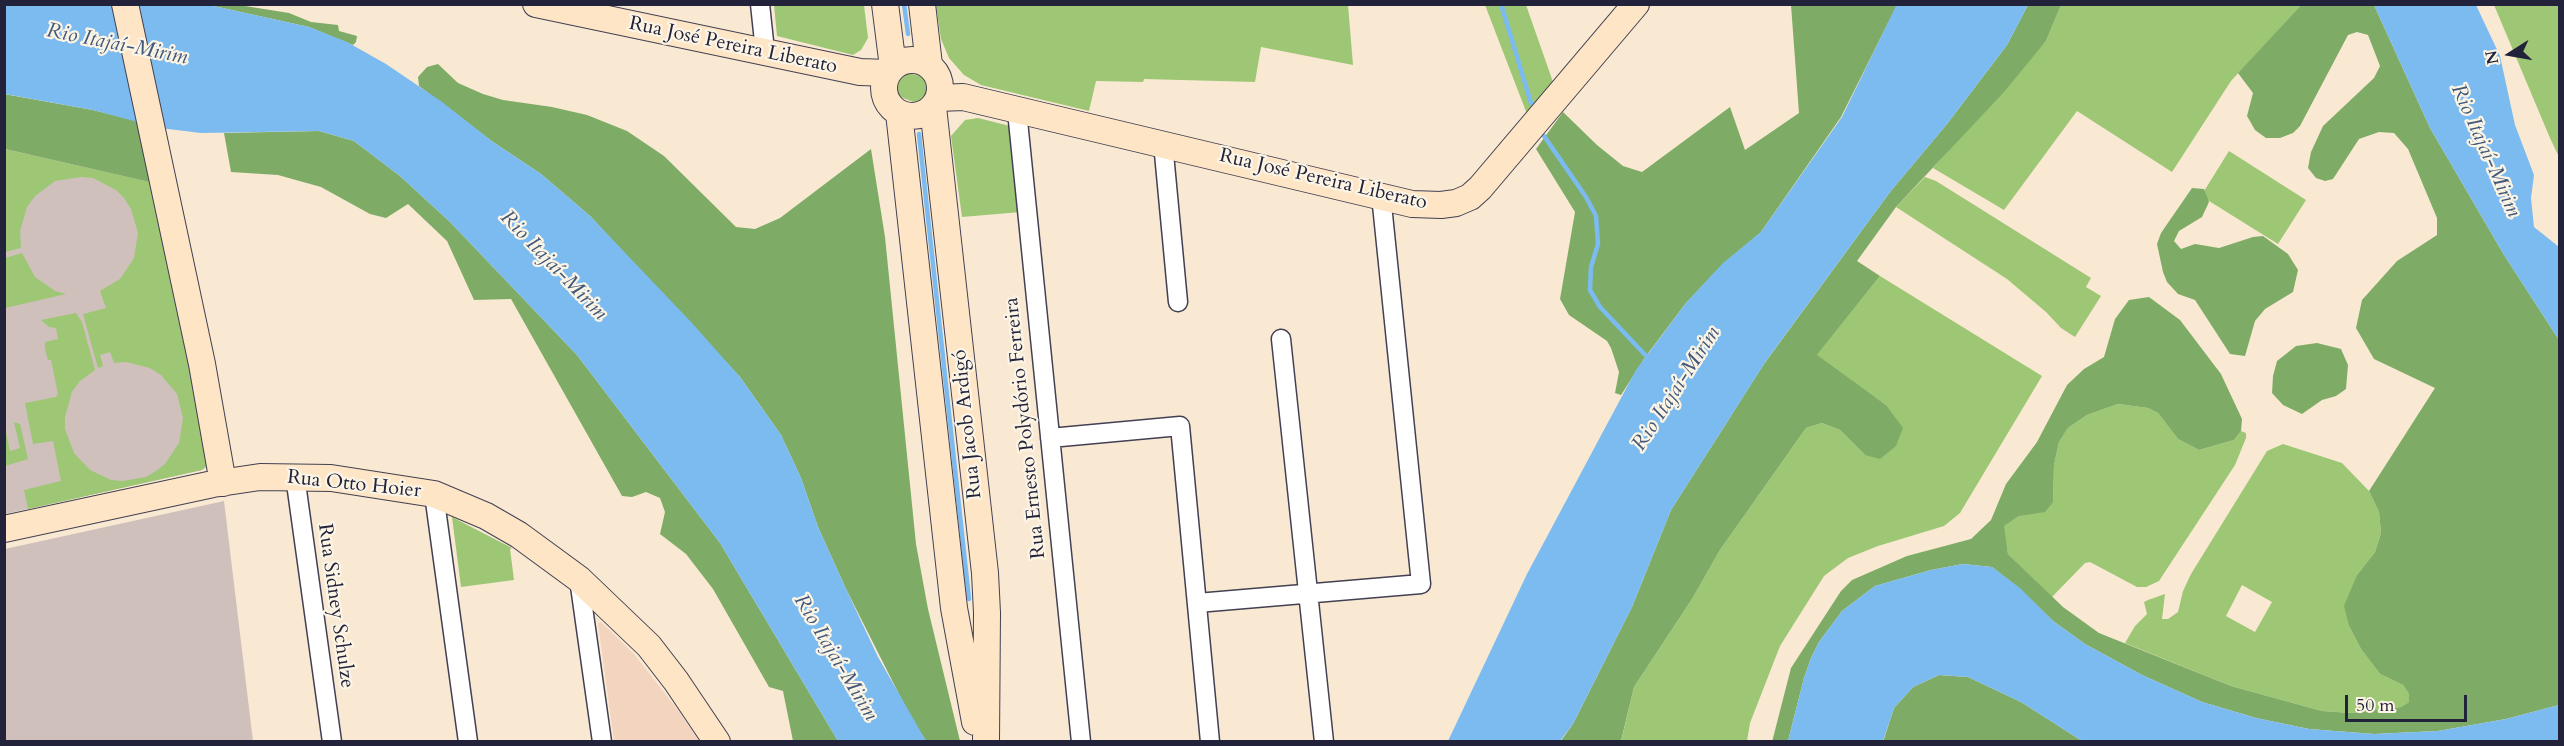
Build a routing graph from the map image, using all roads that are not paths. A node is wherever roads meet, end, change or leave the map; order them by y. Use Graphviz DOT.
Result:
graph roads {
  1 [pos="126,4"];
  2 [pos="536,4"];
  3 [pos="760,4"];
  4 [pos="885,4"];
  5 [pos="922,4"];
  6 [pos="1636,4"];
  7 [pos="615,13"];
  8 [pos="765,51"];
  9 [pos="891,86"];
  10 [pos="941,89"];
  11 [pos="1017,111"];
  12 [pos="1163,143"];
  13 [pos="1381,195"];
  14 [pos="1179,302"];
  15 [pos="1281,339"];
  16 [pos="1050,438"];
  17 [pos="295,476"];
  18 [pos="223,483"];
  19 [pos="434,494"];
  20 [pos="4,529"];
  21 [pos="579,579"];
  22 [pos="1308,594"];
  23 [pos="1197,603"];
  24 [pos="332,741"];
  25 [pos="468,741"];
  26 [pos="602,741"];
  27 [pos="717,741"];
  28 [pos="979,741"];
  29 [pos="986,741"];
  30 [pos="1081,741"];
  31 [pos="1210,741"];
  32 [pos="1324,741"];
  1 -- 18 [label="main road"];
  2 -- 7 [label="main road, Rua José Pereira Liberato"];
  3 -- 8 [label="street"];
  4 -- 9 [label="main road, Rua Jacob Ardigó"];
  5 -- 10 [label="main road, Rua Jacob Ardigó"];
  6 -- 13 [label="main road, Rua José Pereira Liberato"];
  7 -- 8 [label="main road, Rua José Pereira Liberato"];
  8 -- 9 [label="main road, Rua José Pereira Liberato"];
  9 -- 10 [label="main road"];
  9 -- 10 [label="main road"];
  9 -- 28 [label="main road, Rua Jacob Ardigó"];
  10 -- 11 [label="main road, Rua José Pereira Liberato"];
  10 -- 29 [label="main road, Rua Jacob Ardigó"];
  11 -- 12 [label="main road, Rua José Pereira Liberato"];
  11 -- 16 [label="street, Rua Ernesto Polydório Ferreira"];
  12 -- 13 [label="main road, Rua José Pereira Liberato"];
  12 -- 14 [label="street"];
  13 -- 22 [label="street"];
  15 -- 22 [label="street"];
  16 -- 23 [label="street"];
  16 -- 30 [label="street, Rua Ernesto Polydório Ferreira"];
  17 -- 18 [label="main road, Rua Otto Hoier"];
  17 -- 19 [label="main road, Rua Otto Hoier"];
  17 -- 24 [label="street, Rua Sidney Schulze"];
  18 -- 20 [label="main road, Rua Otto Hoier"];
  19 -- 21 [label="main road, Rua Otto Hoier"];
  19 -- 25 [label="street"];
  21 -- 26 [label="street"];
  21 -- 27 [label="main road, Rua Otto Hoier"];
  22 -- 23 [label="street"];
  22 -- 32 [label="street"];
  23 -- 31 [label="street"];
}
